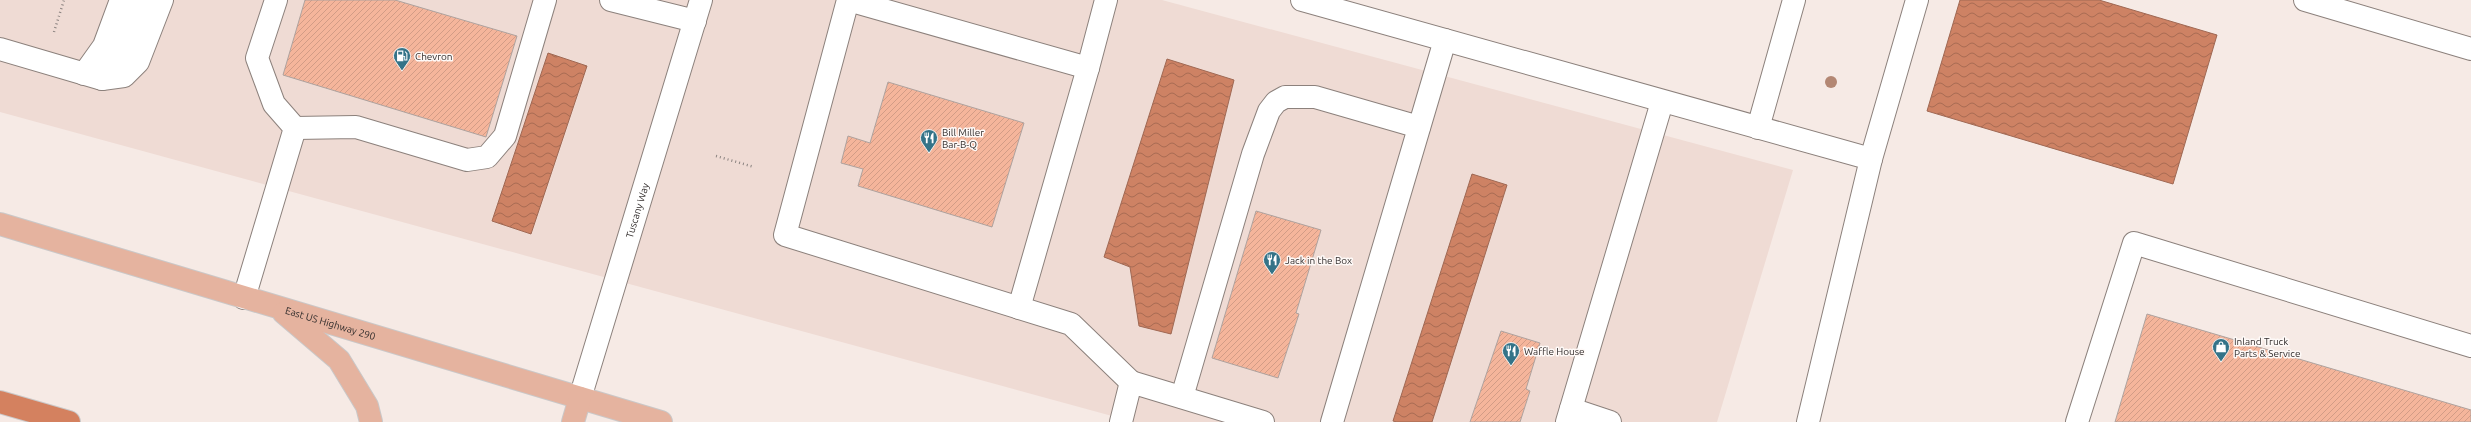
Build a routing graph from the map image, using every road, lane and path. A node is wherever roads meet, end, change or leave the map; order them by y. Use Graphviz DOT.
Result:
graph roads {
  1 [pos="64,0"];
  2 [pos="121,0"];
  3 [pos="141,0"];
  4 [pos="162,0"];
  5 [pos="276,0"];
  6 [pos="545,0"];
  7 [pos="611,0"];
  8 [pos="702,0"];
  9 [pos="848,0"];
  10 [pos="1106,0"];
  11 [pos="1302,0"];
  12 [pos="1794,0"];
  13 [pos="1917,0"];
  14 [pos="2305,0"];
  15 [pos="695,21"];
  16 [pos="48,30"];
  17 [pos="1445,40"];
  18 [pos="0,49"];
  19 [pos="2471,49"];
  20 [pos="1088,68"];
  21 [pos="93,77"];
  22 [pos="1662,102"];
  23 [pos="1419,127"];
  24 [pos="295,128"];
  25 [pos="1758,128"];
  26 [pos="716,156"];
  27 [pos="1871,159"];
  28 [pos="754,167"];
  29 [pos="0,224"];
  30 [pos="244,298"];
  31 [pos="277,307"];
  32 [pos="1019,308"];
  33 [pos="2471,346"];
  34 [pos="1131,382"];
  35 [pos="580,398"];
  36 [pos="1182,398"];
  37 [pos="0,402"];
  38 [pos="1569,415"];
  39 [pos="69,422"];
  40 [pos="371,422"];
  41 [pos="573,422"];
  42 [pos="661,422"];
  43 [pos="1121,422"];
  44 [pos="1263,422"];
  45 [pos="1332,422"];
  46 [pos="1610,422"];
  47 [pos="1808,422"];
  48 [pos="2077,422"];
  1 -- 16 [label="path"];
  2 -- 21 [label="street"];
  3 -- 21 [label="street"];
  4 -- 21 [label="street"];
  5 -- 24 [label="street"];
  6 -- 24 [label="street"];
  7 -- 15 [label="street"];
  8 -- 15 [label="street, Tuscany Way"];
  9 -- 20 [label="street"];
  9 -- 32 [label="street"];
  10 -- 20 [label="street"];
  11 -- 17 [label="street"];
  12 -- 25 [label="street"];
  13 -- 27 [label="street"];
  14 -- 19 [label="street"];
  15 -- 35 [label="street, Tuscany Way"];
  17 -- 22 [label="street"];
  17 -- 23 [label="street"];
  18 -- 21 [label="street"];
  20 -- 32 [label="street"];
  22 -- 25 [label="street"];
  22 -- 38 [label="street"];
  23 -- 36 [label="street"];
  23 -- 45 [label="street"];
  24 -- 30 [label="street"];
  25 -- 27 [label="street"];
  26 -- 28 [label="path"];
  27 -- 47 [label="street"];
  29 -- 30 [label="main road, East US Highway 290"];
  30 -- 31 [label="main road, East US Highway 290"];
  31 -- 35 [label="main road, East US Highway 290"];
  31 -- 40 [label="main road"];
  32 -- 34 [label="street"];
  33 -- 48 [label="street"];
  34 -- 36 [label="street"];
  34 -- 43 [label="street"];
  35 -- 41 [label="main road, Tuscany Way"];
  35 -- 42 [label="main road, East US Highway 290"];
  36 -- 44 [label="street"];
  37 -- 39 [label="highway"];
  38 -- 46 [label="street"];
}
